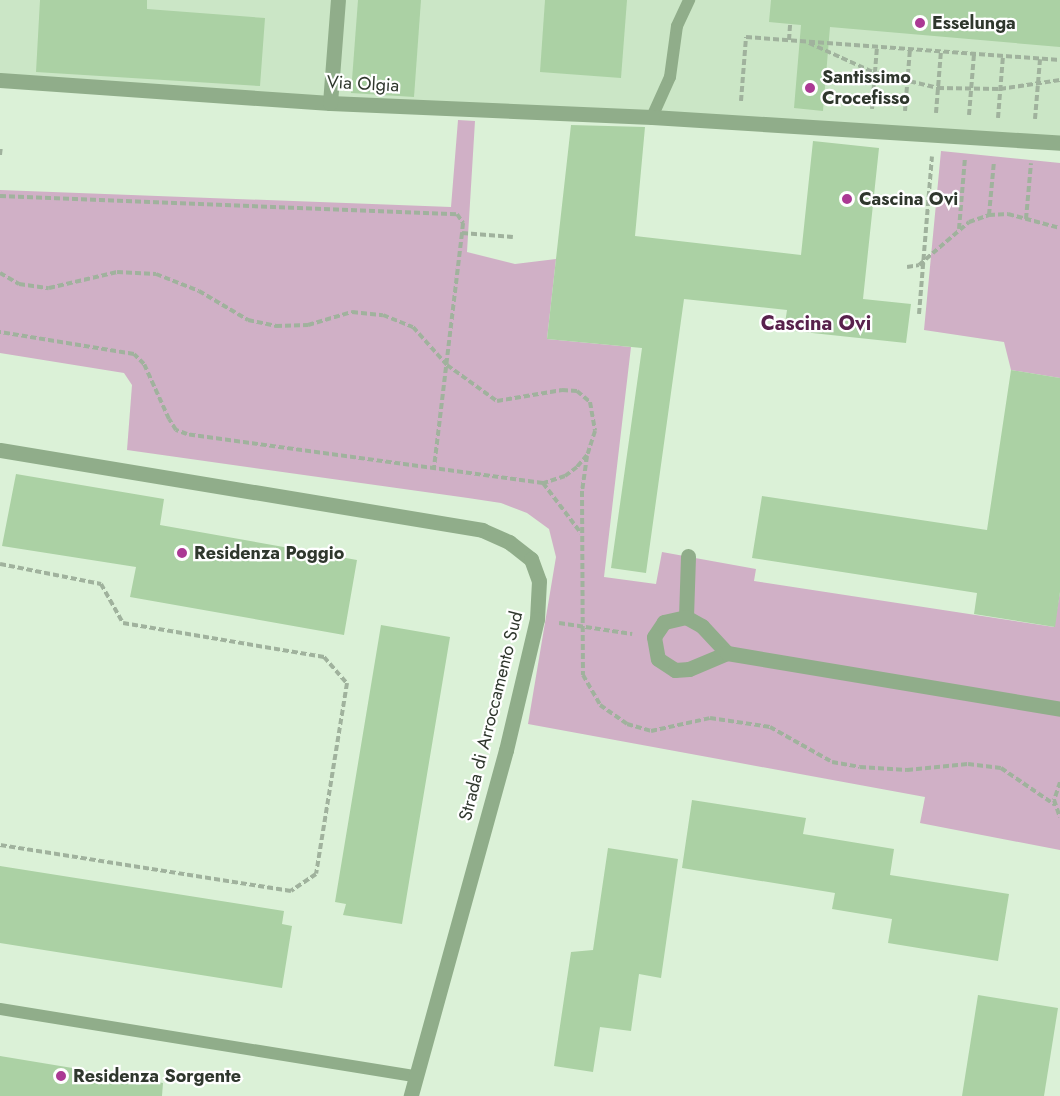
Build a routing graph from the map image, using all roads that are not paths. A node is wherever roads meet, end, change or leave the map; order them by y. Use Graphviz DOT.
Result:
graph roads {
  1 [pos="338,0"];
  2 [pos="689,0"];
  3 [pos="0,80"];
  4 [pos="330,102"];
  5 [pos="652,117"];
  6 [pos="1060,143"];
  7 [pos="0,450"];
  8 [pos="688,556"];
  9 [pos="686,616"];
  10 [pos="727,653"];
  11 [pos="1055,706"];
  12 [pos="0,1008"];
  13 [pos="414,1076"];
  14 [pos="411,1096"];
  1 -- 4 [label="street"];
  2 -- 5 [label="lane"];
  3 -- 4 [label="street, Via Olgia"];
  4 -- 5 [label="street, Via Olgia"];
  5 -- 6 [label="street, Via Olgia"];
  7 -- 13 [label="street, Strada di Arroccamento Sud"];
  8 -- 9 [label="street"];
  9 -- 10 [label="street"];
  9 -- 10 [label="street"];
  10 -- 11 [label="street"];
  12 -- 13 [label="lane"];
  13 -- 14 [label="street, Strada di Arroccamento Sud"];
}
